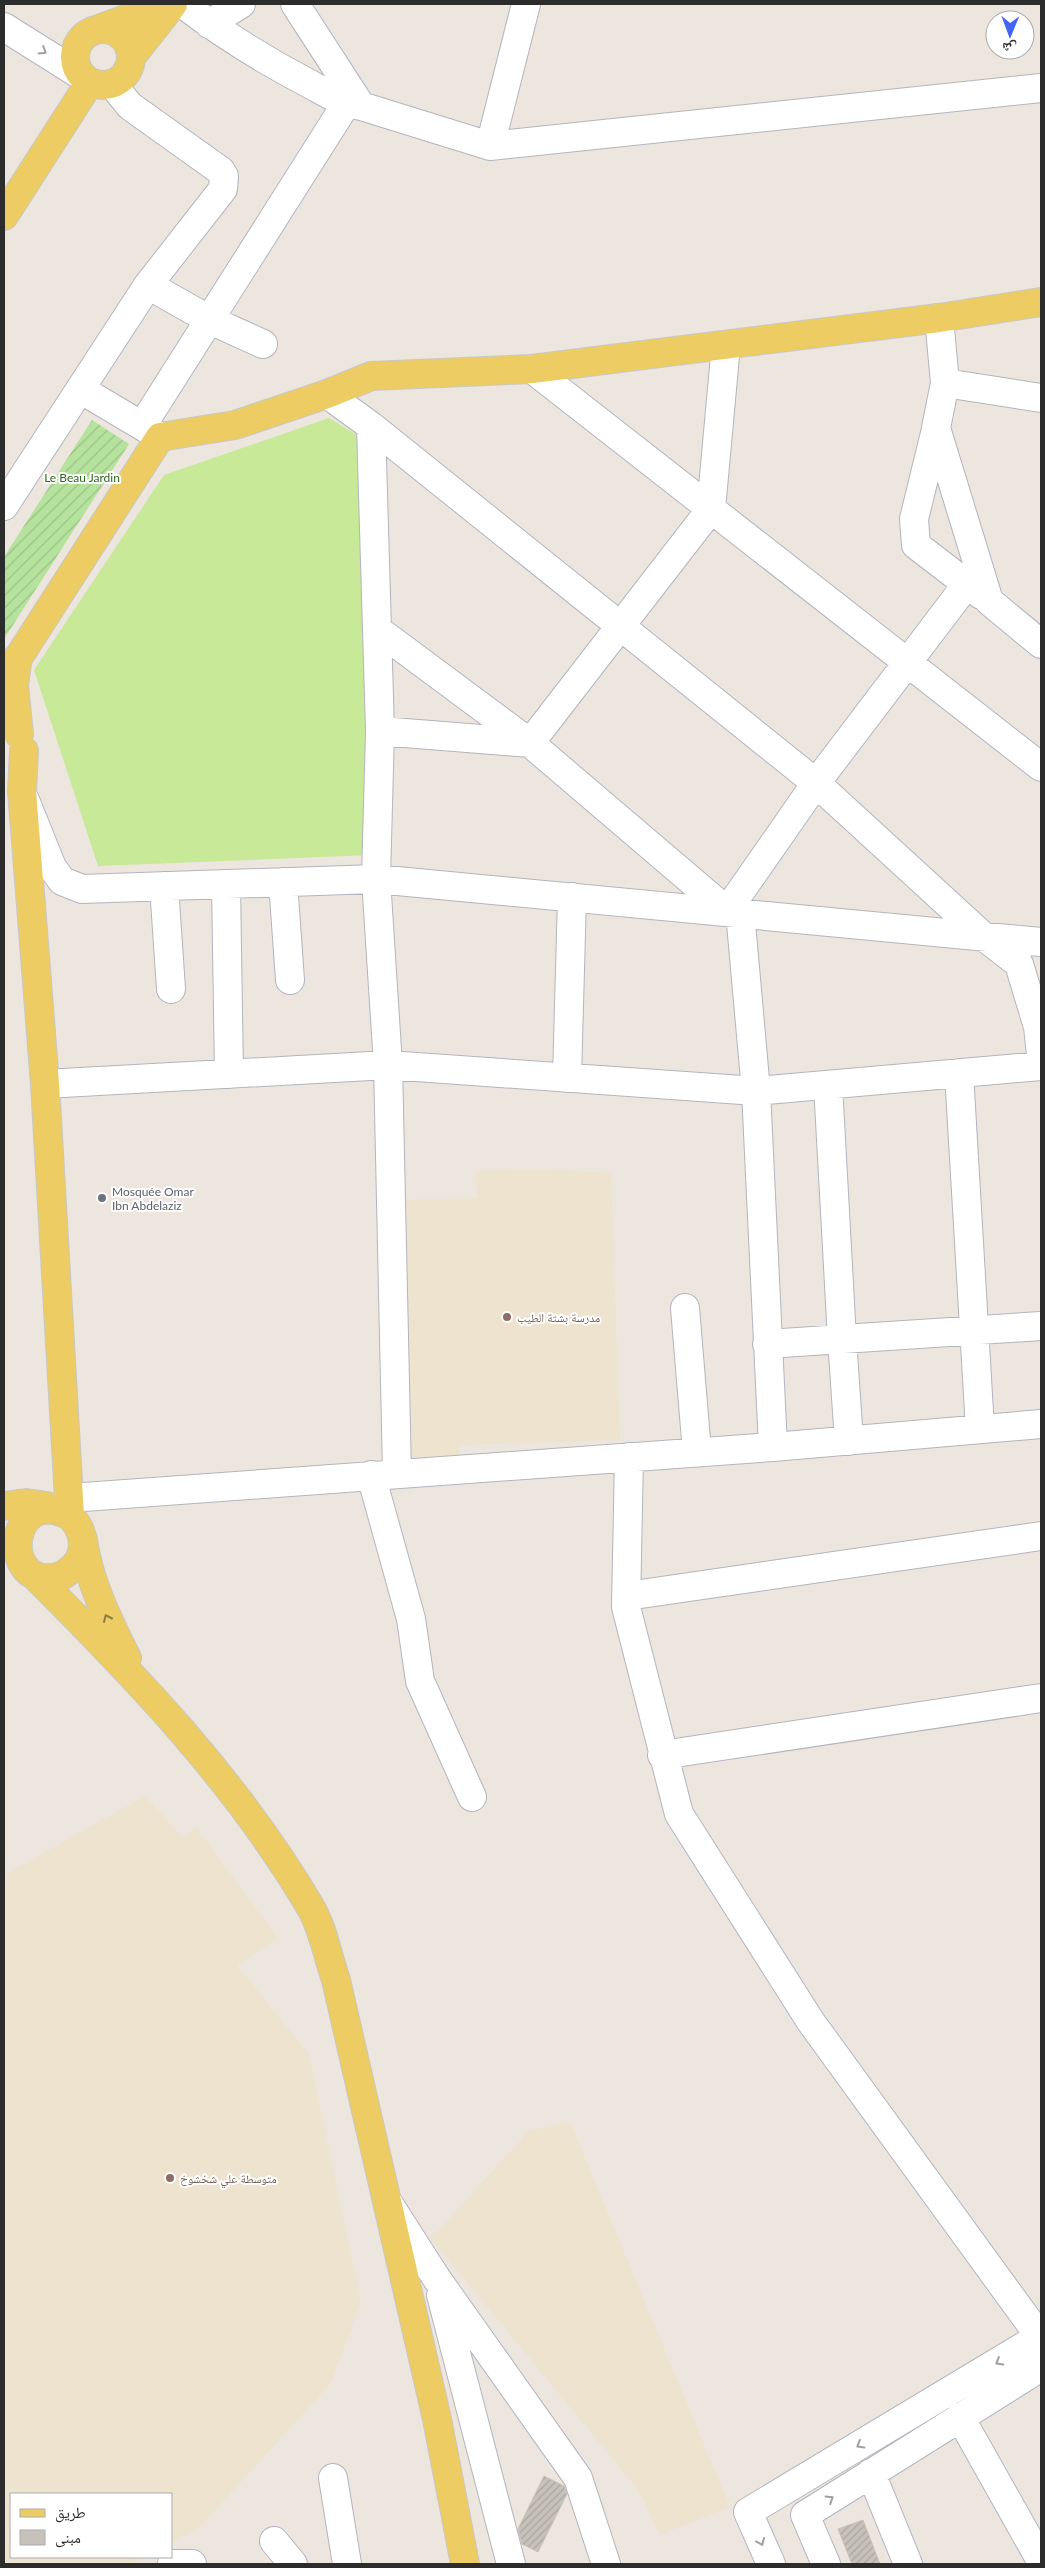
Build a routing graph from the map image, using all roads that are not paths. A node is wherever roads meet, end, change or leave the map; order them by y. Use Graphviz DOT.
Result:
graph roads {
  1 [pos="166,4"];
  2 [pos="173,4"];
  3 [pos="183,4"];
  4 [pos="242,4"];
  5 [pos="295,4"];
  6 [pos="526,4"];
  7 [pos="209,24"];
  8 [pos="4,27"];
  9 [pos="101,28"];
  10 [pos="132,56"];
  11 [pos="94,81"];
  12 [pos="1041,88"];
  13 [pos="353,105"];
  14 [pos="490,146"];
  15 [pos="4,216"];
  16 [pos="148,285"];
  17 [pos="1041,302"];
  18 [pos="939,318"];
  19 [pos="210,320"];
  20 [pos="263,344"];
  21 [pos="726,345"];
  22 [pos="532,369"];
  23 [pos="945,383"];
  24 [pos="80,389"];
  25 [pos="327,394"];
  26 [pos="1041,398"];
  27 [pos="371,426"];
  28 [pos="936,428"];
  29 [pos="151,431"];
  30 [pos="4,506"];
  31 [pos="711,509"];
  32 [pos="966,584"];
  33 [pos="989,601"];
  34 [pos="620,626"];
  35 [pos="378,630"];
  36 [pos="1041,644"];
  37 [pos="18,656"];
  38 [pos="908,662"];
  39 [pos="4,680"];
  40 [pos="380,731"];
  41 [pos="15,736"];
  42 [pos="530,743"];
  43 [pos="1041,767"];
  44 [pos="816,783"];
  45 [pos="13,784"];
  46 [pos="4,816"];
  47 [pos="30,869"];
  48 [pos="376,879"];
  49 [pos="284,882"];
  50 [pos="226,884"];
  51 [pos="164,886"];
  52 [pos="572,897"];
  53 [pos="733,912"];
  54 [pos="983,936"];
  55 [pos="1041,942"];
  56 [pos="290,980"];
  57 [pos="170,989"];
  58 [pos="1040,1024"];
  59 [pos="1041,1055"];
  60 [pos="388,1065"];
  61 [pos="1041,1066"];
  62 [pos="959,1073"];
  63 [pos="229,1074"];
  64 [pos="567,1078"];
  65 [pos="45,1084"];
  66 [pos="828,1085"];
  67 [pos="756,1091"];
  68 [pos="684,1308"];
  69 [pos="1041,1326"];
  70 [pos="973,1330"];
  71 [pos="842,1339"];
  72 [pos="767,1344"];
  73 [pos="1041,1424"];
  74 [pos="980,1429"];
  75 [pos="850,1440"];
  76 [pos="773,1447"];
  77 [pos="697,1452"];
  78 [pos="629,1457"];
  79 [pos="384,1474"];
  80 [pos="4,1506"];
  81 [pos="63,1508"];
  82 [pos="1041,1536"];
  83 [pos="83,1540"];
  84 [pos="4,1552"];
  85 [pos="30,1573"];
  86 [pos="627,1596"];
  87 [pos="136,1678"];
  88 [pos="1041,1698"];
  89 [pos="662,1755"];
  90 [pos="472,1797"];
  91 [pos="387,2202"];
  92 [pos="437,2279"];
  93 [pos="1041,2337"];
  94 [pos="1041,2367"];
  95 [pos="960,2417"];
  96 [pos="871,2473"];
  97 [pos="333,2478"];
  98 [pos="790,2488"];
  99 [pos="805,2515"];
  100 [pos="274,2541"];
  101 [pos="1041,2561"];
  102 [pos="172,2564"];
  103 [pos="192,2564"];
  104 [pos="293,2564"];
  105 [pos="346,2564"];
  106 [pos="465,2564"];
  107 [pos="511,2564"];
  108 [pos="606,2564"];
  109 [pos="770,2564"];
  110 [pos="826,2564"];
  111 [pos="908,2564"];
  1 -- 9 [label="main road"];
  2 -- 10 [label="main road"];
  3 -- 7 [label="street"];
  4 -- 7 [label="street"];
  5 -- 13 [label="street"];
  6 -- 14 [label="street"];
  7 -- 13 [label="street"];
  8 -- 11 [label="street, one-way"];
  9 -- 10 [label="main road"];
  9 -- 11 [label="main road"];
  10 -- 11 [label="main road"];
  11 -- 15 [label="main road"];
  11 -- 16 [label="street"];
  12 -- 14 [label="street"];
  13 -- 14 [label="street"];
  13 -- 19 [label="street"];
  16 -- 19 [label="street"];
  16 -- 24 [label="street"];
  17 -- 18 [label="main road"];
  18 -- 21 [label="main road"];
  18 -- 23 [label="street"];
  19 -- 20 [label="street"];
  19 -- 29 [label="street"];
  21 -- 22 [label="main road"];
  21 -- 31 [label="street"];
  22 -- 25 [label="main road"];
  22 -- 31 [label="street"];
  23 -- 26 [label="street"];
  23 -- 28 [label="street"];
  24 -- 29 [label="street"];
  24 -- 30 [label="street"];
  25 -- 27 [label="street"];
  25 -- 29 [label="main road"];
  27 -- 34 [label="street"];
  27 -- 35 [label="street"];
  28 -- 32 [label="street"];
  28 -- 33 [label="street"];
  29 -- 37 [label="main road"];
  31 -- 34 [label="street"];
  31 -- 38 [label="street"];
  32 -- 33 [label="street"];
  32 -- 38 [label="street"];
  33 -- 36 [label="street"];
  34 -- 42 [label="street"];
  34 -- 44 [label="street"];
  35 -- 40 [label="street"];
  35 -- 42 [label="street"];
  37 -- 39 [label="main road"];
  37 -- 41 [label="main road"];
  38 -- 43 [label="street"];
  38 -- 44 [label="street"];
  40 -- 42 [label="street"];
  40 -- 48 [label="street"];
  41 -- 45 [label="main road"];
  42 -- 53 [label="street"];
  44 -- 53 [label="street"];
  44 -- 54 [label="street"];
  45 -- 47 [label="main road"];
  45 -- 51 [label="street"];
  46 -- 47 [label="main road"];
  47 -- 65 [label="main road"];
  48 -- 49 [label="street"];
  48 -- 52 [label="street"];
  48 -- 60 [label="street"];
  49 -- 50 [label="street"];
  49 -- 56 [label="street"];
  50 -- 51 [label="street"];
  50 -- 63 [label="street"];
  51 -- 57 [label="street"];
  52 -- 53 [label="street"];
  52 -- 64 [label="street"];
  53 -- 54 [label="street"];
  53 -- 67 [label="street"];
  54 -- 55 [label="street"];
  54 -- 58 [label="street"];
  58 -- 59 [label="street"];
  60 -- 63 [label="street"];
  60 -- 64 [label="street"];
  60 -- 79 [label="street"];
  61 -- 62 [label="street"];
  62 -- 66 [label="street"];
  62 -- 70 [label="street"];
  63 -- 65 [label="street"];
  64 -- 67 [label="street"];
  65 -- 81 [label="main road"];
  66 -- 67 [label="street"];
  66 -- 71 [label="street"];
  67 -- 72 [label="street"];
  68 -- 77 [label="street"];
  69 -- 70 [label="street"];
  70 -- 71 [label="street"];
  70 -- 74 [label="street"];
  71 -- 72 [label="street"];
  71 -- 75 [label="street"];
  72 -- 76 [label="street"];
  73 -- 74 [label="street"];
  74 -- 75 [label="street"];
  75 -- 76 [label="street"];
  76 -- 77 [label="street"];
  77 -- 78 [label="street"];
  78 -- 79 [label="street"];
  78 -- 86 [label="street"];
  79 -- 81 [label="street"];
  79 -- 90 [label="street"];
  80 -- 81 [label="main road"];
  81 -- 83 [label="main road"];
  81 -- 85 [label="main road"];
  82 -- 86 [label="street"];
  83 -- 85 [label="main road"];
  87 -- 83 [label="main road, one-way"];
  84 -- 85 [label="main road"];
  85 -- 87 [label="main road"];
  86 -- 89 [label="street"];
  87 -- 91 [label="main road"];
  88 -- 89 [label="street"];
  89 -- 93 [label="street"];
  91 -- 92 [label="street"];
  91 -- 106 [label="main road"];
  92 -- 107 [label="street"];
  92 -- 108 [label="street"];
  93 -- 98 [label="street, one-way"];
  94 -- 95 [label="street"];
  95 -- 96 [label="street"];
  95 -- 101 [label="street"];
  99 -- 96 [label="street, one-way"];
  96 -- 111 [label="street"];
  97 -- 105 [label="street"];
  98 -- 99 [label="street"];
  98 -- 109 [label="street, one-way"];
  99 -- 110 [label="street"];
  100 -- 104 [label="street"];
  102 -- 103 [label="street"];
}
